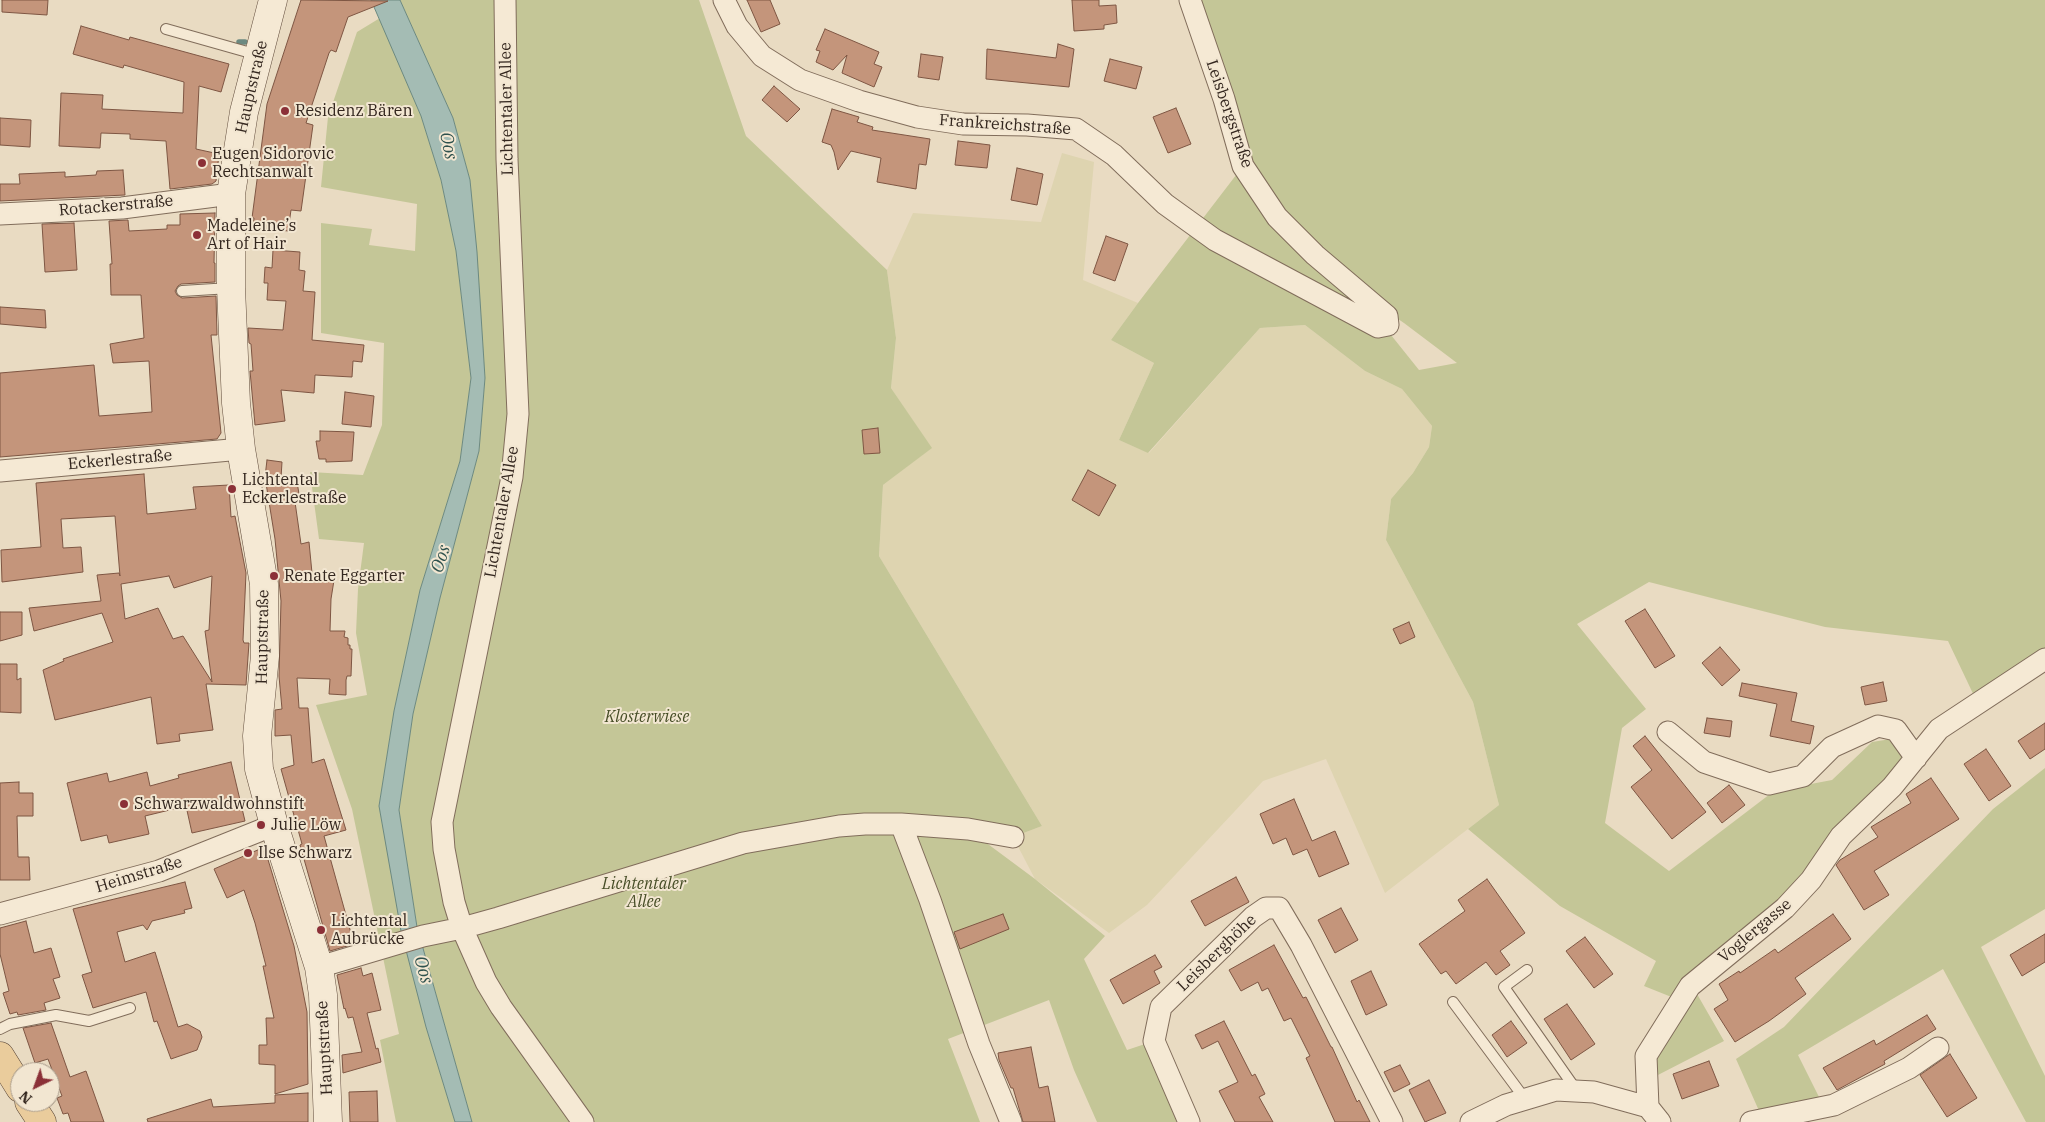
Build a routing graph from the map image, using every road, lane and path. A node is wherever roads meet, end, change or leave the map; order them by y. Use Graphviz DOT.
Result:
graph roads {
  1 [pos="273,0"];
  2 [pos="505,0"];
  3 [pos="724,0"];
  4 [pos="1190,0"];
  5 [pos="166,29"];
  6 [pos="258,55"];
  7 [pos="232,194"];
  8 [pos="0,214"];
  9 [pos="230,288"];
  10 [pos="182,291"];
  11 [pos="1388,325"];
  12 [pos="241,449"];
  13 [pos="0,471"];
  14 [pos="2045,659"];
  15 [pos="1668,732"];
  16 [pos="1916,758"];
  17 [pos="901,824"];
  18 [pos="274,825"];
  19 [pos="1013,837"];
  20 [pos="0,914"];
  21 [pos="462,928"];
  22 [pos="319,967"];
  23 [pos="1527,970"];
  24 [pos="1453,1002"];
  25 [pos="130,1008"];
  26 [pos="0,1029"];
  27 [pos="1938,1048"];
  28 [pos="0,1056"];
  29 [pos="10,1072"];
  30 [pos="1578,1092"];
  31 [pos="1525,1099"];
  32 [pos="1653,1116"];
  33 [pos="328,1122"];
  34 [pos="583,1122"];
  35 [pos="1010,1122"];
  36 [pos="1189,1122"];
  37 [pos="1392,1122"];
  38 [pos="1471,1122"];
  39 [pos="1751,1122"];
  1 -- 6 [label="main road, Hauptstraße"];
  2 -- 21 [label="street, Lichtentaler Allee"];
  3 -- 11 [label="street, Frankreichstraße"];
  4 -- 11 [label="street, Leisbergstraße"];
  5 -- 6 [label="lane"];
  6 -- 7 [label="main road, Hauptstraße"];
  7 -- 8 [label="street, Rotackerstraße"];
  7 -- 9 [label="main road, Hauptstraße"];
  9 -- 10 [label="lane"];
  9 -- 12 [label="main road, Hauptstraße"];
  12 -- 13 [label="street, Eckerlestraße"];
  12 -- 18 [label="main road, Hauptstraße"];
  14 -- 16 [label="street, Voglergasse"];
  15 -- 16 [label="street"];
  16 -- 32 [label="street, Voglergasse"];
  17 -- 19 [label="street"];
  17 -- 21 [label="street"];
  17 -- 35 [label="street"];
  18 -- 20 [label="street, Heimstraße"];
  18 -- 22 [label="main road, Hauptstraße"];
  21 -- 22 [label="street"];
  21 -- 34 [label="street, Lichtentaler Allee"];
  22 -- 33 [label="main road, Hauptstraße"];
  23 -- 30 [label="lane"];
  24 -- 31 [label="lane"];
  25 -- 26 [label="lane"];
  27 -- 39 [label="street"];
  28 -- 29 [label="main road"];
  30 -- 31 [label="street"];
  30 -- 32 [label="street"];
  31 -- 38 [label="street"];
  36 -- 37 [label="street, Leisberghöhe"];
}
